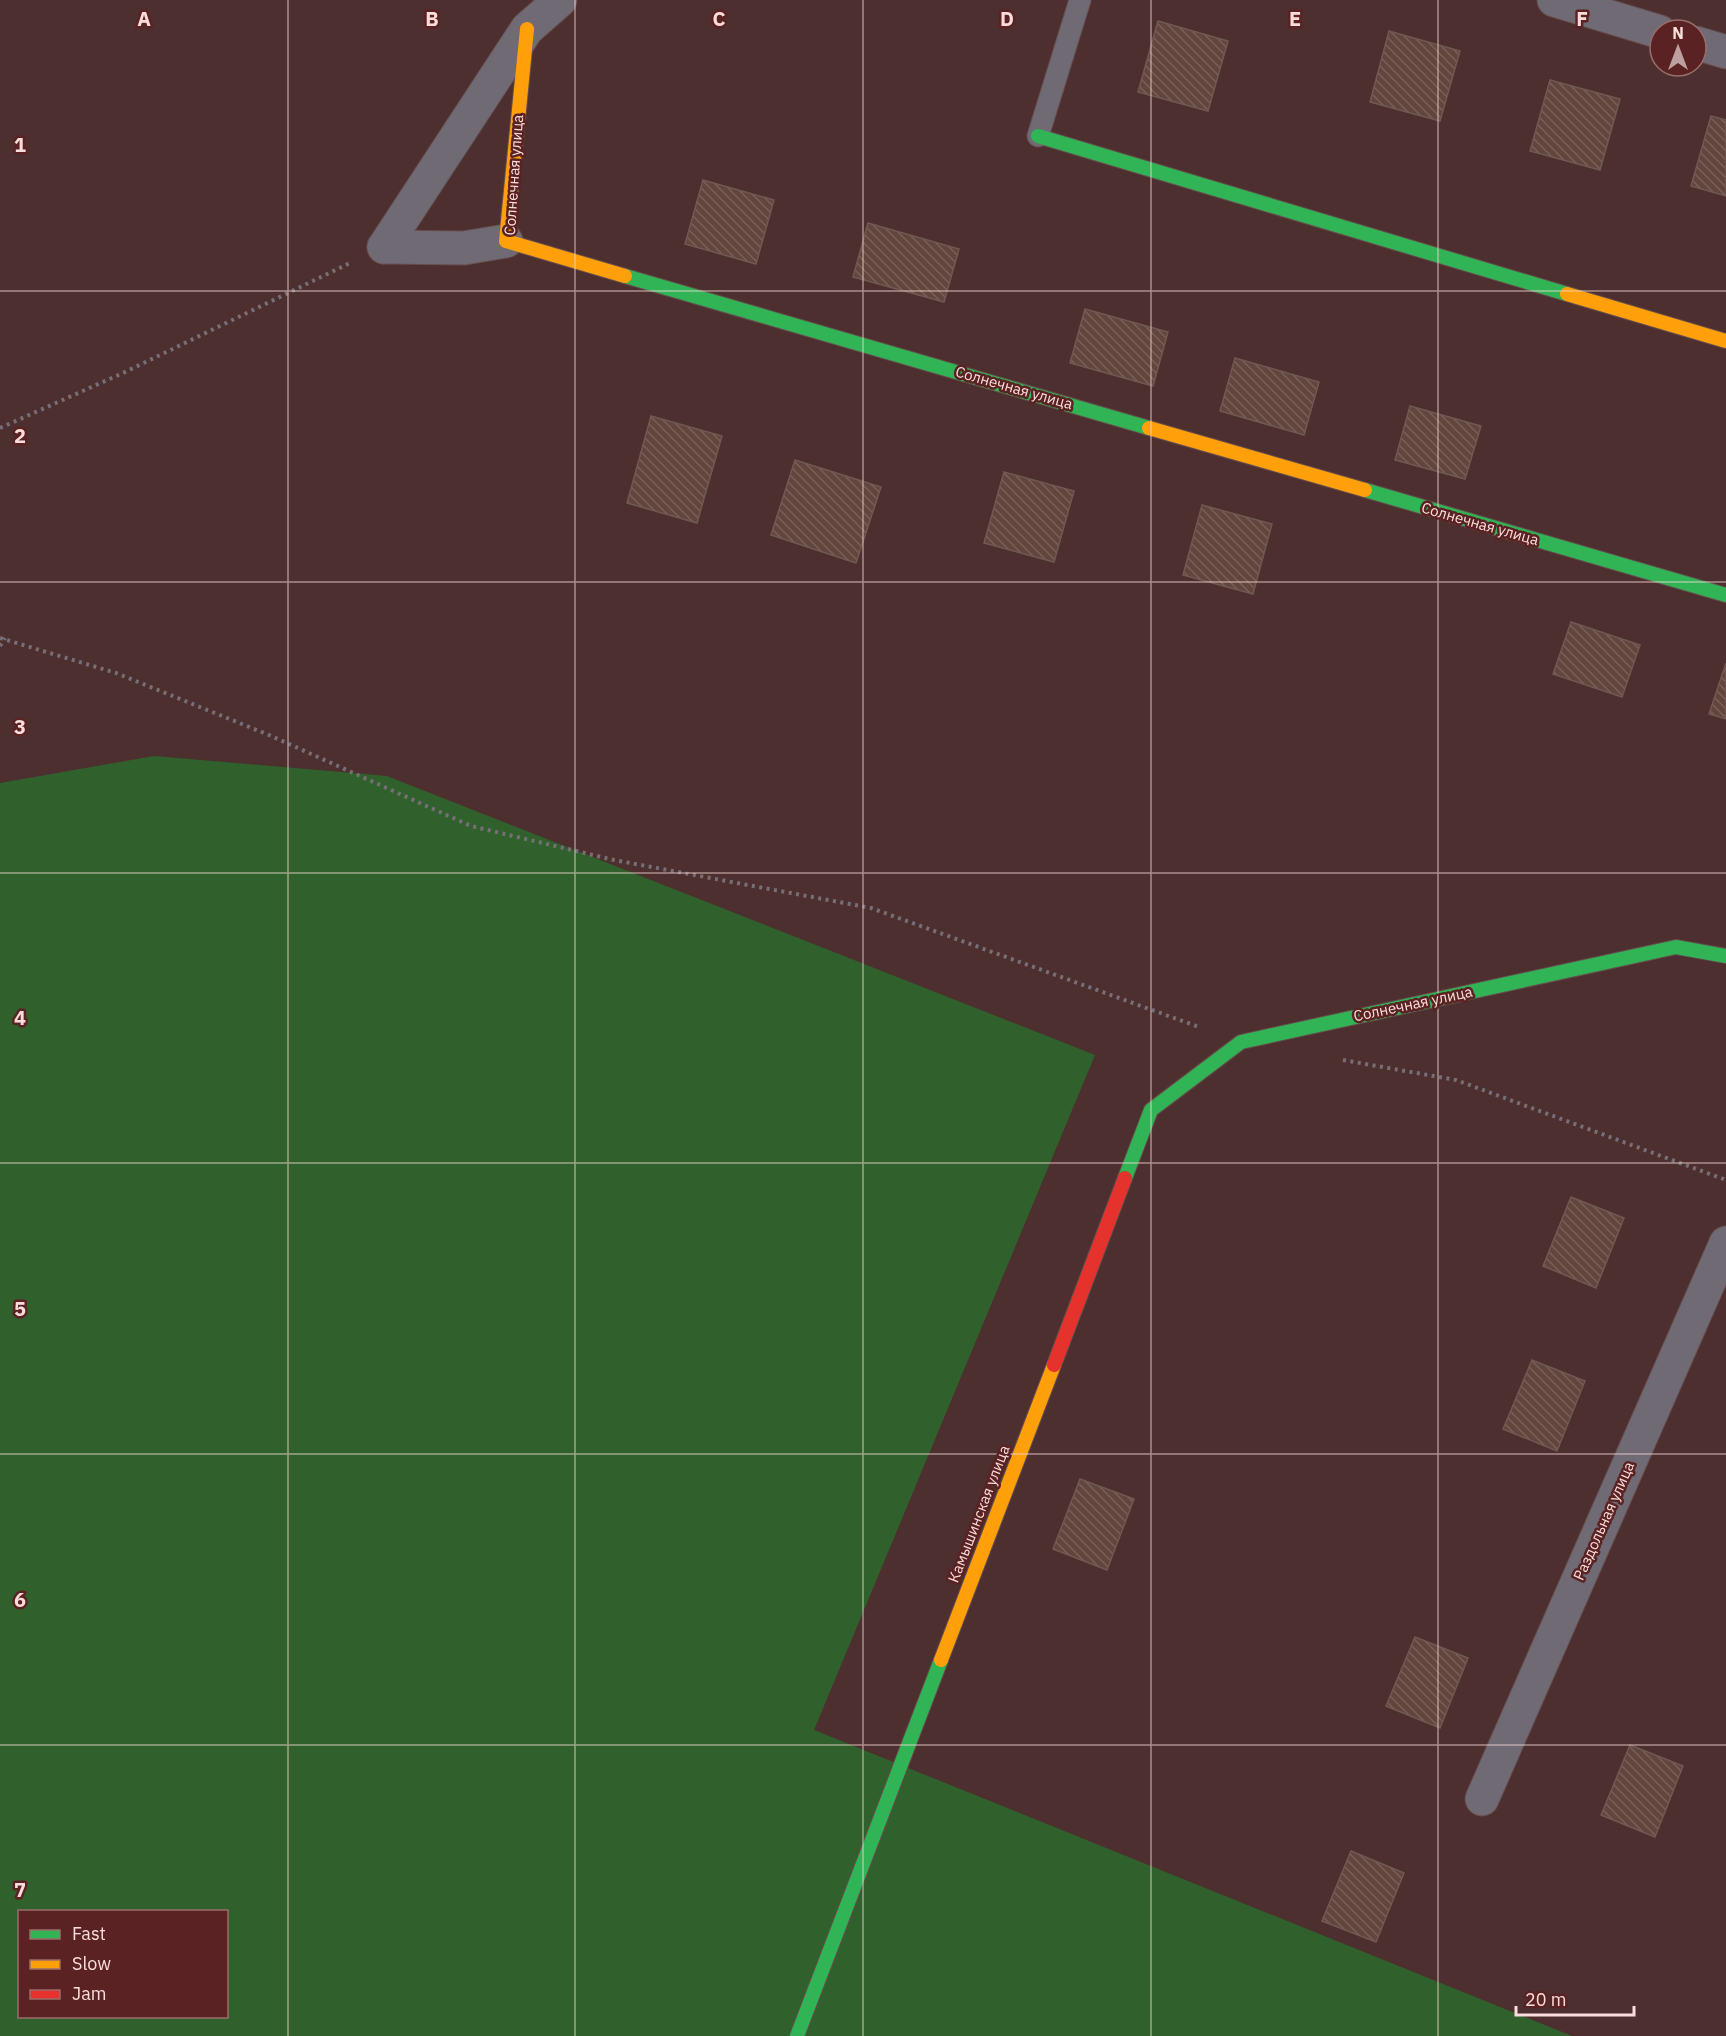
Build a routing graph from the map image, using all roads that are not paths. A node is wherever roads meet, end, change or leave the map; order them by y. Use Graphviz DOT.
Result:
graph roads {
  1 [pos="560,0"];
  2 [pos="1080,0"];
  3 [pos="1554,0"];
  4 [pos="1648,28"];
  5 [pos="527,29"];
  6 [pos="1708,47"];
  7 [pos="1726,52"];
  8 [pos="1038,136"];
  9 [pos="506,241"];
  10 [pos="1726,342"];
  11 [pos="1726,596"];
  12 [pos="1726,956"];
  13 [pos="1241,1042"];
  14 [pos="1726,1243"];
  15 [pos="1482,1799"];
  16 [pos="797,2036"];
  1 -- 5 [label="street"];
  2 -- 8 [label="lane"];
  3 -- 4 [label="street"];
  5 -- 9 [label="street, Солнечная улица"];
  5 -- 9 [label="street"];
  6 -- 7 [label="street"];
  8 -- 10 [label="street"];
  9 -- 11 [label="street, Солнечная улица"];
  12 -- 13 [label="street, Солнечная улица"];
  13 -- 16 [label="street, Камышинская улица"];
  14 -- 15 [label="street, Раздольная улица"];
}
